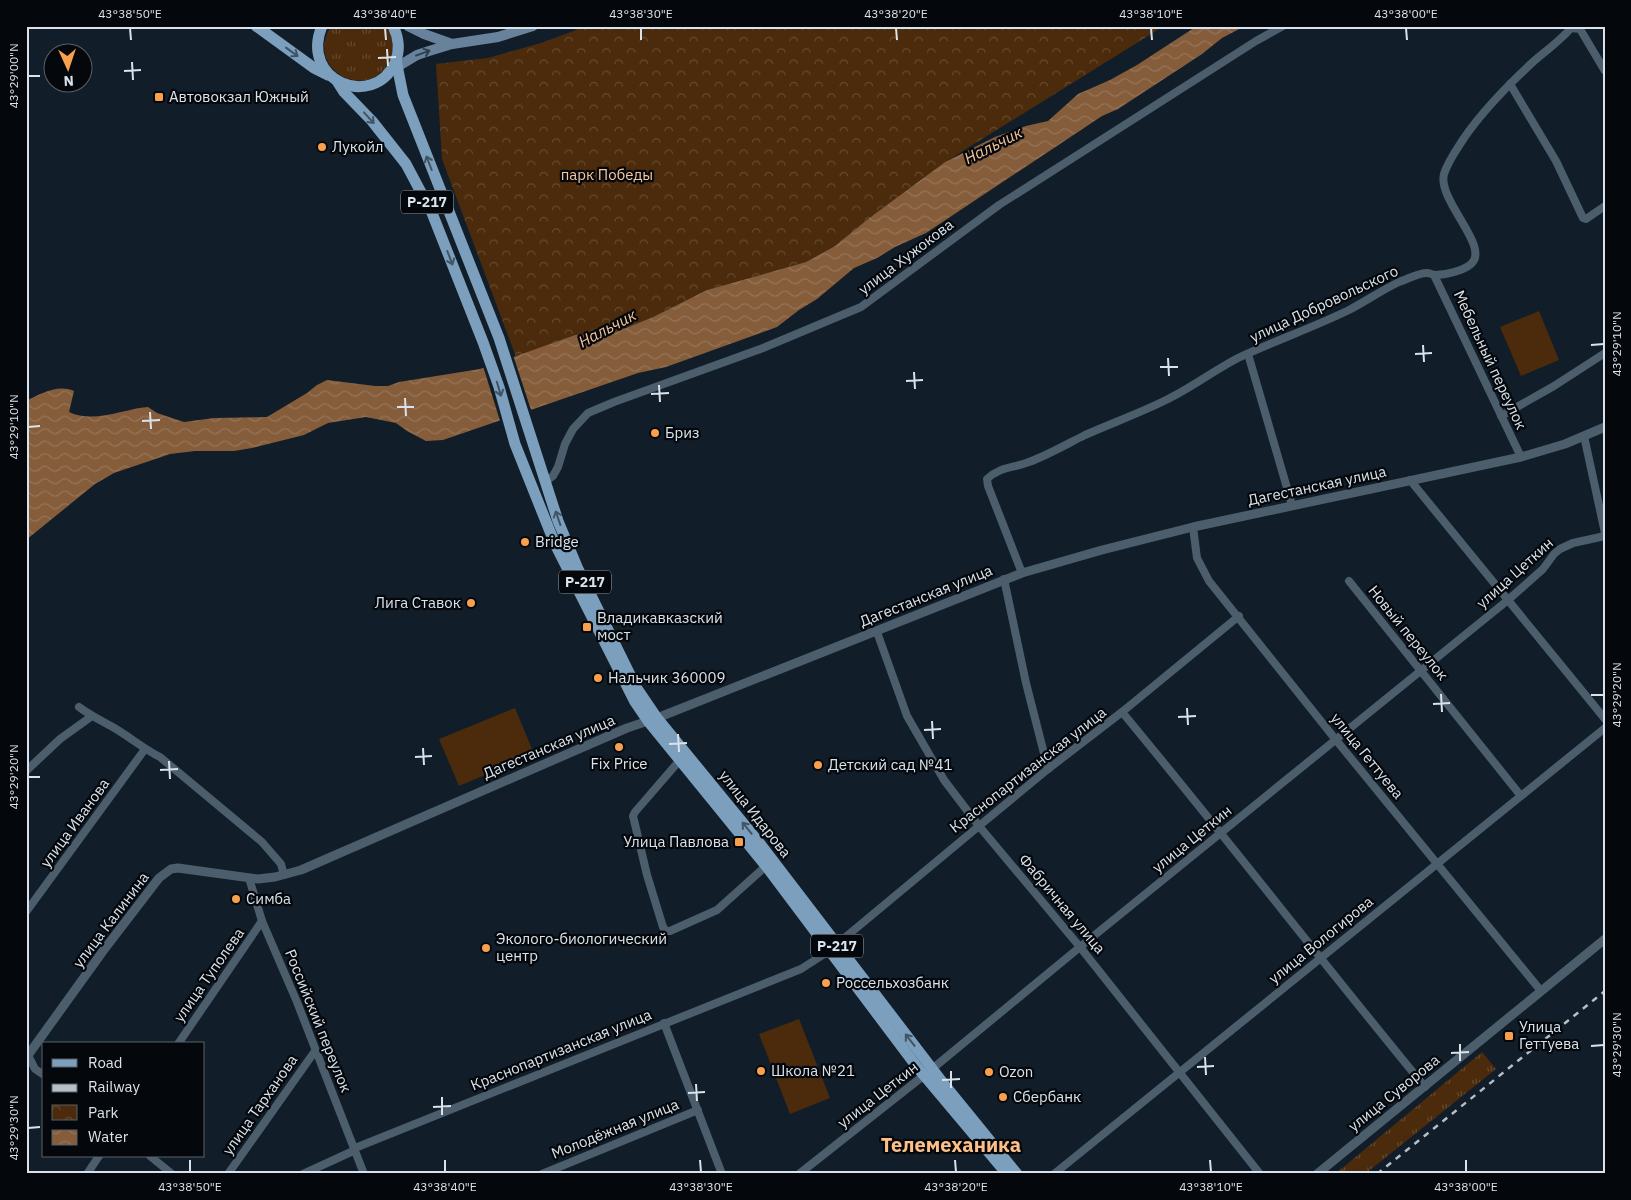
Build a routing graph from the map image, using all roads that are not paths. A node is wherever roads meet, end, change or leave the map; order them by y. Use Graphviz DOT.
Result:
graph roads {
  1 [pos="256,26"];
  2 [pos="322,26"];
  3 [pos="408,26"];
  4 [pos="533,26"];
  5 [pos="1283,26"];
  6 [pos="394,27"];
  7 [pos="1571,27"];
  8 [pos="452,44"];
  9 [pos="394,67"];
  10 [pos="1605,71"];
  11 [pos="334,79"];
  12 [pos="1510,84"];
  13 [pos="1605,206"];
  14 [pos="1434,275"];
  15 [pos="1605,353"];
  16 [pos="1248,354"];
  17 [pos="1501,416"];
  18 [pos="1605,427"];
  19 [pos="1584,436"];
  20 [pos="1521,457"];
  21 [pos="1410,480"];
  22 [pos="546,481"];
  23 [pos="1292,505"];
  24 [pos="1193,528"];
  25 [pos="1605,534"];
  26 [pos="1022,572"];
  27 [pos="1004,579"];
  28 [pos="1349,580"];
  29 [pos="1508,600"];
  30 [pos="1238,616"];
  31 [pos="876,632"];
  32 [pos="1421,671"];
  33 [pos="79,707"];
  34 [pos="1122,712"];
  35 [pos="92,716"];
  36 [pos="652,719"];
  37 [pos="1605,719"];
  38 [pos="1605,728"];
  39 [pos="1336,740"];
  40 [pos="145,750"];
  41 [pos="680,760"];
  42 [pos="1048,769"];
  43 [pos="26,771"];
  44 [pos="1521,796"];
  45 [pos="979,826"];
  46 [pos="1222,832"];
  47 [pos="1437,863"];
  48 [pos="766,866"];
  49 [pos="284,875"];
  50 [pos="249,878"];
  51 [pos="26,912"];
  52 [pos="262,921"];
  53 [pos="1605,939"];
  54 [pos="1080,947"];
  55 [pos="832,948"];
  56 [pos="1320,958"];
  57 [pos="1541,991"];
  58 [pos="664,1023"];
  59 [pos="179,1042"];
  60 [pos="315,1051"];
  61 [pos="27,1055"];
  62 [pos="928,1072"];
  63 [pos="1180,1072"];
  64 [pos="42,1074"];
  65 [pos="1425,1086"];
  66 [pos="698,1110"];
  67 [pos="355,1148"];
  68 [pos="98,1158"];
  69 [pos="152,1158"];
  70 [pos="87,1174"];
  71 [pos="172,1174"];
  72 [pos="228,1174"];
  73 [pos="303,1174"];
  74 [pos="364,1174"];
  75 [pos="542,1174"];
  76 [pos="722,1174"];
  77 [pos="799,1174"];
  78 [pos="1007,1174"];
  79 [pos="1017,1174"];
  80 [pos="1054,1174"];
  81 [pos="1260,1174"];
  82 [pos="1317,1174"];
  1 -- 11 [label="main road, Р-217, one-way"];
  2 -- 11 [label="main road, Р-217"];
  3 -- 8 [label="main road"];
  4 -- 8 [label="main road"];
  5 -- 22 [label="street, улица Хужокова"];
  6 -- 9 [label="main road, Р-217"];
  7 -- 10 [label="street"];
  7 -- 12 [label="street, улица Добровольского"];
  9 -- 8 [label="main road, one-way"];
  9 -- 11 [label="main road, Р-217"];
  22 -- 9 [label="main road, улица Идарова / Р-217, one-way"];
  11 -- 36 [label="main road, улица Идарова / Р-217, one-way"];
  12 -- 13 [label="street"];
  12 -- 14 [label="street, улица Добровольского"];
  14 -- 16 [label="street, улица Добровольского"];
  14 -- 17 [label="street, Мебельный переулок"];
  15 -- 17 [label="street"];
  16 -- 23 [label="street"];
  16 -- 26 [label="street, улица Добровольского"];
  17 -- 20 [label="street, Мебельный переулок"];
  18 -- 19 [label="street, Дагестанская улица"];
  19 -- 20 [label="street, Дагестанская улица"];
  19 -- 25 [label="street"];
  20 -- 21 [label="street, Дагестанская улица"];
  21 -- 23 [label="street, Дагестанская улица"];
  21 -- 29 [label="street"];
  36 -- 22 [label="main road, улица Идарова / Р-217, one-way"];
  23 -- 24 [label="street, Дагестанская улица"];
  24 -- 26 [label="street, Дагестанская улица"];
  24 -- 30 [label="street, улица Геттуева"];
  25 -- 29 [label="street, улица Цеткин"];
  26 -- 27 [label="street, Дагестанская улица"];
  27 -- 31 [label="street, Дагестанская улица"];
  27 -- 42 [label="street"];
  28 -- 32 [label="street, Новый переулок"];
  29 -- 32 [label="street, улица Цеткин"];
  29 -- 37 [label="street"];
  30 -- 34 [label="street, Краснопартизанская улица"];
  30 -- 39 [label="street, улица Геттуева"];
  31 -- 36 [label="street, Дагестанская улица"];
  31 -- 45 [label="street, Фабричная улица"];
  32 -- 39 [label="street, улица Цеткин"];
  32 -- 44 [label="street, Новый переулок"];
  33 -- 35 [label="street"];
  34 -- 42 [label="street, Краснопартизанская улица"];
  34 -- 46 [label="street"];
  35 -- 40 [label="street"];
  35 -- 43 [label="street"];
  36 -- 41 [label="main road, улица Идарова / Р-217"];
  36 -- 49 [label="street, Дагестанская улица"];
  55 -- 36 [label="main road, улица Идарова / Р-217, one-way"];
  38 -- 44 [label="street, улица Вологирова"];
  39 -- 46 [label="street, улица Цеткин"];
  39 -- 47 [label="street, улица Геттуева"];
  40 -- 49 [label="street"];
  40 -- 51 [label="street, улица Иванова"];
  41 -- 48 [label="main road, улица Идарова / Р-217"];
  41 -- 48 [label="street"];
  42 -- 45 [label="street, Краснопартизанская улица"];
  44 -- 47 [label="street, улица Вологирова"];
  45 -- 54 [label="street, Фабричная улица"];
  45 -- 55 [label="street, Краснопартизанская улица"];
  46 -- 54 [label="street, улица Цеткин"];
  46 -- 56 [label="street"];
  47 -- 56 [label="street, улица Вологирова"];
  47 -- 57 [label="street, улица Геттуева"];
  48 -- 55 [label="main road, улица Идарова / Р-217"];
  49 -- 50 [label="street, улица Калинина"];
  50 -- 52 [label="street, Российский переулок"];
  50 -- 61 [label="street, улица Калинина"];
  52 -- 59 [label="street, улица Туполева"];
  52 -- 60 [label="street, Российский переулок"];
  53 -- 57 [label="street, улица Суворова"];
  54 -- 62 [label="street, улица Цеткин"];
  54 -- 63 [label="street, Фабричная улица"];
  55 -- 58 [label="street, Краснопартизанская улица"];
  55 -- 62 [label="main road, улица Идарова / Р-217"];
  56 -- 63 [label="street, улица Вологирова"];
  56 -- 65 [label="street"];
  57 -- 65 [label="street, улица Суворова"];
  58 -- 66 [label="street"];
  58 -- 67 [label="street, Краснопартизанская улица"];
  60 -- 67 [label="street, Российский переулок"];
  60 -- 72 [label="street, улица Тарханова"];
  61 -- 64 [label="street"];
  62 -- 77 [label="street, улица Цеткин"];
  62 -- 78 [label="main road, улица Идарова / Р-217"];
  62 -- 79 [label="main road, улица Идарова / Р-217"];
  63 -- 80 [label="street, улица Вологирова"];
  63 -- 81 [label="street, Фабричная улица"];
  65 -- 82 [label="street, улица Суворова"];
  66 -- 75 [label="street, Молодёжная улица"];
  66 -- 76 [label="street"];
  67 -- 73 [label="street, Краснопартизанская улица"];
  67 -- 74 [label="street, Российский переулок"];
  68 -- 70 [label="street"];
  69 -- 71 [label="street"];
}
